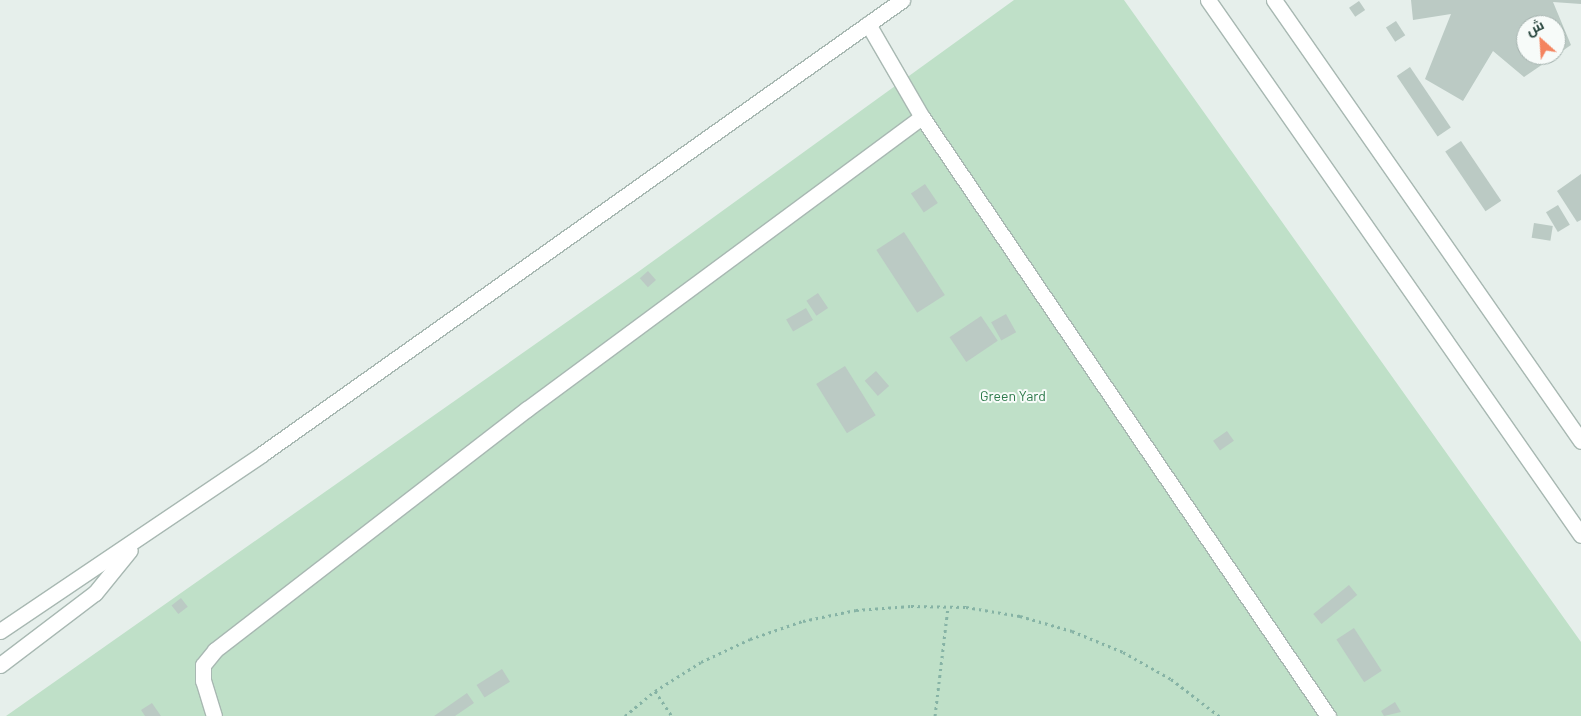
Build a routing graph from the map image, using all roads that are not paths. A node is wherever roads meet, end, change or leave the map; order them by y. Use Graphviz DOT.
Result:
graph roads {
  1 [pos="902,0"];
  2 [pos="1208,0"];
  3 [pos="1274,0"];
  4 [pos="868,24"];
  5 [pos="922,117"];
  6 [pos="1581,441"];
  7 [pos="1581,535"];
  8 [pos="137,541"];
  9 [pos="0,631"];
  10 [pos="0,665"];
  11 [pos="214,716"];
  12 [pos="1328,716"];
  1 -- 4 [label="street"];
  2 -- 7 [label="street"];
  3 -- 6 [label="street"];
  4 -- 5 [label="street"];
  4 -- 8 [label="street"];
  5 -- 11 [label="street"];
  5 -- 12 [label="street"];
  8 -- 9 [label="street"];
  8 -- 10 [label="street"];
}
